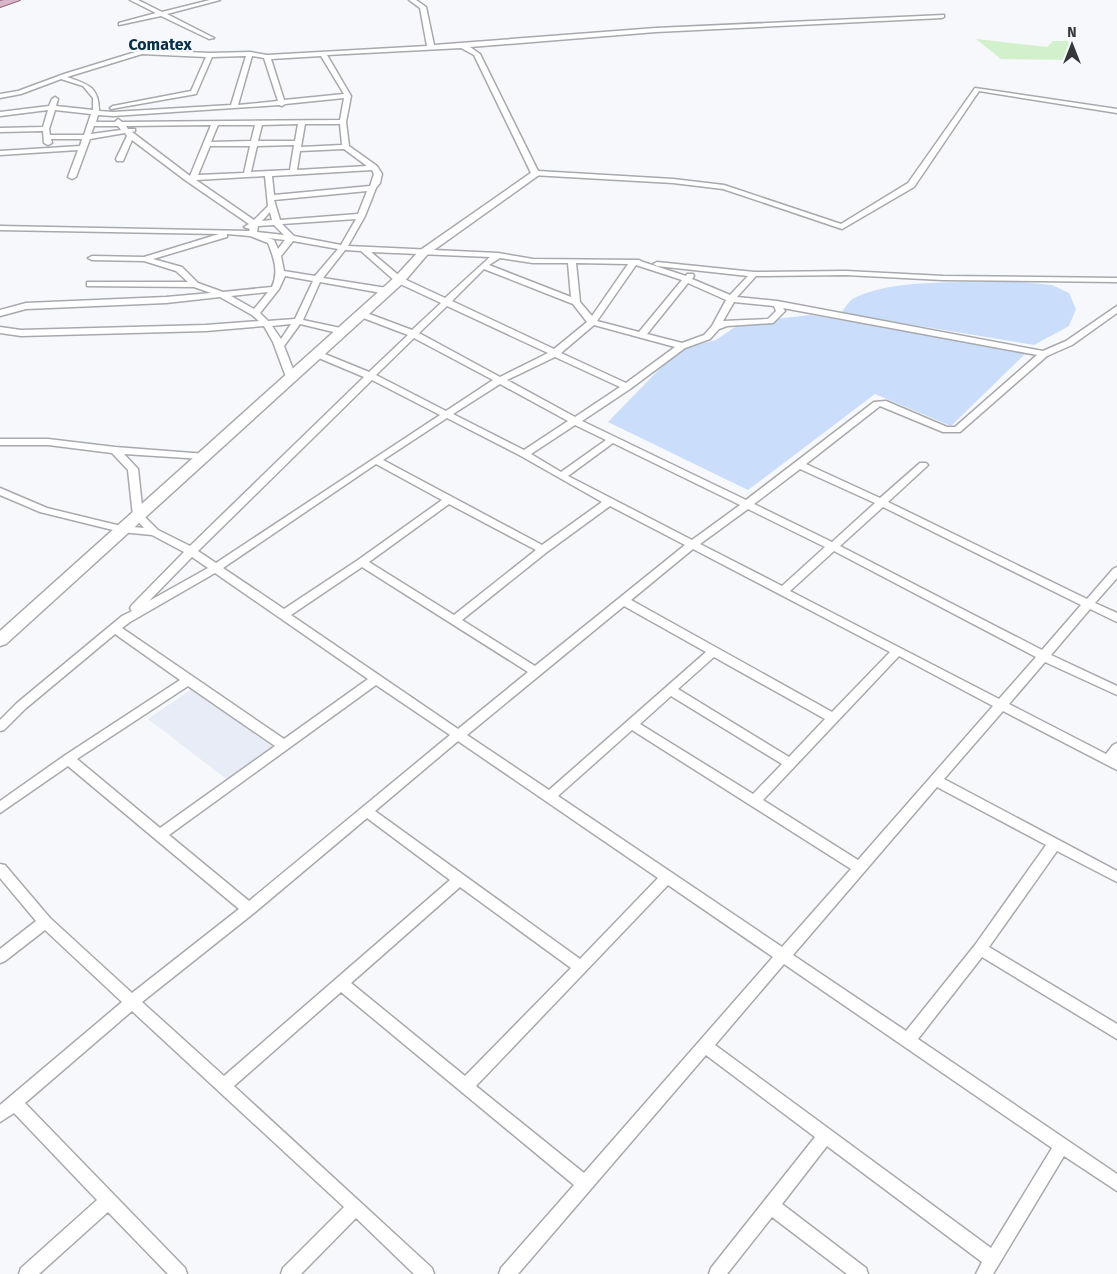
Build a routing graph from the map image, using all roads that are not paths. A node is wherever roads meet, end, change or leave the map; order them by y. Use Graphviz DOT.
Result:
graph roads {
  1 [pos="15,0"];
  2 [pos="133,0"];
  3 [pos="217,0"];
  4 [pos="412,0"];
  5 [pos="0,4"];
  6 [pos="162,14"];
  7 [pos="942,16"];
  8 [pos="121,24"];
  9 [pos="211,38"];
  10 [pos="464,46"];
  11 [pos="432,48"];
  12 [pos="250,54"];
  13 [pos="323,54"];
  14 [pos="210,55"];
  15 [pos="267,57"];
  16 [pos="60,77"];
  17 [pos="11,95"];
  18 [pos="0,96"];
  19 [pos="348,96"];
  20 [pos="55,99"];
  21 [pos="282,104"];
  22 [pos="52,108"];
  23 [pos="234,108"];
  24 [pos="0,109"];
  25 [pos="96,111"];
  26 [pos="1117,111"];
  27 [pos="0,114"];
  28 [pos="113,114"];
  29 [pos="302,122"];
  30 [pos="343,122"];
  31 [pos="215,123"];
  32 [pos="259,123"];
  33 [pos="91,124"];
  34 [pos="120,124"];
  35 [pos="148,124"];
  36 [pos="46,129"];
  37 [pos="0,130"];
  38 [pos="130,134"];
  39 [pos="48,137"];
  40 [pos="86,137"];
  41 [pos="254,143"];
  42 [pos="207,144"];
  43 [pos="298,146"];
  44 [pos="346,147"];
  45 [pos="82,148"];
  46 [pos="48,149"];
  47 [pos="0,153"];
  48 [pos="120,159"];
  49 [pos="374,168"];
  50 [pos="293,172"];
  51 [pos="268,173"];
  52 [pos="535,173"];
  53 [pos="247,174"];
  54 [pos="72,176"];
  55 [pos="191,178"];
  56 [pos="372,188"];
  57 [pos="271,201"];
  58 [pos="361,216"];
  59 [pos="277,223"];
  60 [pos="255,224"];
  61 [pos="0,228"];
  62 [pos="235,232"];
  63 [pos="252,234"];
  64 [pos="291,238"];
  65 [pos="343,248"];
  66 [pos="363,249"];
  67 [pos="423,253"];
  68 [pos="498,255"];
  69 [pos="277,256"];
  70 [pos="92,258"];
  71 [pos="144,259"];
  72 [pos="572,260"];
  73 [pos="634,262"];
  74 [pos="483,266"];
  75 [pos="698,269"];
  76 [pos="281,273"];
  77 [pos="754,274"];
  78 [pos="318,278"];
  79 [pos="686,279"];
  80 [pos="399,280"];
  81 [pos="1117,280"];
  82 [pos="90,284"];
  83 [pos="195,285"];
  84 [pos="275,289"];
  85 [pos="387,290"];
  86 [pos="219,293"];
  87 [pos="731,299"];
  88 [pos="447,302"];
  89 [pos="576,302"];
  90 [pos="777,304"];
  91 [pos="1117,309"];
  92 [pos="0,313"];
  93 [pos="254,313"];
  94 [pos="361,314"];
  95 [pos="298,321"];
  96 [pos="592,322"];
  97 [pos="267,323"];
  98 [pos="716,327"];
  99 [pos="0,330"];
  100 [pos="342,331"];
  101 [pos="414,334"];
  102 [pos="642,334"];
  103 [pos="280,346"];
  104 [pos="682,346"];
  105 [pos="555,353"];
  106 [pos="317,354"];
  107 [pos="1044,354"];
  108 [pos="371,376"];
  109 [pos="291,377"];
  110 [pos="500,380"];
  111 [pos="627,387"];
  112 [pos="446,415"];
  113 [pos="575,421"];
  114 [pos="613,439"];
  115 [pos="0,442"];
  116 [pos="115,450"];
  117 [pos="524,454"];
  118 [pos="204,456"];
  119 [pos="376,460"];
  120 [pos="799,465"];
  121 [pos="923,465"];
  122 [pos="561,476"];
  123 [pos="0,491"];
  124 [pos="449,499"];
  125 [pos="610,501"];
  126 [pos="881,502"];
  127 [pos="747,505"];
  128 [pos="138,516"];
  129 [pos="121,529"];
  130 [pos="154,532"];
  131 [pos="693,544"];
  132 [pos="834,546"];
  133 [pos="543,550"];
  134 [pos="191,552"];
  135 [pos="362,562"];
  136 [pos="214,569"];
  137 [pos="1117,571"];
  138 [pos="782,592"];
  139 [pos="623,601"];
  140 [pos="1088,605"];
  141 [pos="283,616"];
  142 [pos="1117,618"];
  143 [pos="126,619"];
  144 [pos="455,620"];
  145 [pos="115,629"];
  146 [pos="0,640"];
  147 [pos="714,651"];
  148 [pos="897,651"];
  149 [pos="1043,656"];
  150 [pos="536,672"];
  151 [pos="376,679"];
  152 [pos="188,680"];
  153 [pos="670,690"];
  154 [pos="1117,691"];
  155 [pos="1001,705"];
  156 [pos="833,718"];
  157 [pos="631,724"];
  158 [pos="0,727"];
  159 [pos="458,735"];
  160 [pos="284,746"];
  161 [pos="1117,748"];
  162 [pos="68,759"];
  163 [pos="1113,763"];
  164 [pos="792,764"];
  165 [pos="936,780"];
  166 [pos="549,797"];
  167 [pos="754,801"];
  168 [pos="0,808"];
  169 [pos="367,812"];
  170 [pos="160,835"];
  171 [pos="1055,843"];
  172 [pos="860,868"];
  173 [pos="0,869"];
  174 [pos="668,877"];
  175 [pos="1117,877"];
  176 [pos="460,879"];
  177 [pos="249,909"];
  178 [pos="45,922"];
  179 [pos="980,950"];
  180 [pos="783,956"];
  181 [pos="0,957"];
  182 [pos="581,968"];
  183 [pos="340,983"];
  184 [pos="133,1002"];
  185 [pos="1117,1032"];
  186 [pos="908,1040"];
  187 [pos="705,1046"];
  188 [pos="224,1085"];
  189 [pos="466,1086"];
  190 [pos="15,1103"];
  191 [pos="0,1115"];
  192 [pos="826,1136"];
  193 [pos="1062,1146"];
  194 [pos="1117,1183"];
  195 [pos="585,1184"];
  196 [pos="108,1200"];
  197 [pos="771,1206"];
  198 [pos="356,1207"];
  199 [pos="993,1260"];
  200 [pos="27,1274"];
  201 [pos="179,1274"];
  202 [pos="289,1274"];
  203 [pos="426,1274"];
  204 [pos="507,1274"];
  205 [pos="717,1274"];
  206 [pos="860,1274"];
  207 [pos="984,1274"];
  1 -- 5 [label="main road"];
  2 -- 6 [label="street"];
  3 -- 6 [label="street"];
  4 -- 11 [label="street"];
  6 -- 8 [label="street"];
  6 -- 9 [label="street"];
  7 -- 10 [label="street"];
  10 -- 11 [label="street"];
  10 -- 52 [label="street"];
  11 -- 13 [label="street"];
  12 -- 14 [label="street"];
  12 -- 15 [label="street"];
  12 -- 23 [label="street"];
  13 -- 15 [label="street"];
  13 -- 19 [label="street"];
  14 -- 16 [label="street"];
  14 -- 25 [label="street"];
  15 -- 21 [label="street"];
  16 -- 17 [label="street"];
  16 -- 25 [label="street"];
  17 -- 18 [label="street"];
  17 -- 24 [label="street"];
  19 -- 21 [label="street"];
  19 -- 30 [label="street"];
  20 -- 22 [label="street"];
  21 -- 23 [label="street"];
  22 -- 25 [label="street"];
  22 -- 27 [label="street"];
  22 -- 36 [label="street"];
  23 -- 28 [label="street"];
  25 -- 28 [label="street"];
  25 -- 33 [label="street"];
  26 -- 52 [label="street"];
  28 -- 34 [label="street"];
  29 -- 30 [label="street"];
  29 -- 32 [label="street"];
  29 -- 43 [label="street"];
  30 -- 44 [label="street"];
  31 -- 32 [label="street"];
  31 -- 35 [label="street"];
  31 -- 42 [label="street"];
  32 -- 41 [label="street"];
  33 -- 34 [label="street"];
  33 -- 40 [label="street"];
  34 -- 35 [label="street"];
  34 -- 38 [label="street"];
  35 -- 38 [label="street"];
  36 -- 37 [label="street"];
  36 -- 39 [label="street"];
  38 -- 40 [label="street"];
  38 -- 48 [label="street"];
  38 -- 55 [label="street"];
  39 -- 40 [label="street"];
  39 -- 46 [label="street"];
  40 -- 45 [label="street"];
  41 -- 42 [label="street"];
  41 -- 43 [label="street"];
  41 -- 53 [label="street"];
  42 -- 55 [label="street"];
  43 -- 44 [label="street"];
  43 -- 50 [label="street"];
  44 -- 49 [label="street"];
  45 -- 46 [label="street"];
  45 -- 54 [label="street"];
  46 -- 47 [label="street"];
  49 -- 50 [label="street"];
  49 -- 56 [label="street"];
  50 -- 51 [label="street"];
  51 -- 53 [label="street"];
  51 -- 57 [label="street"];
  52 -- 67 [label="street"];
  53 -- 55 [label="street"];
  55 -- 60 [label="street"];
  56 -- 57 [label="street"];
  56 -- 58 [label="street"];
  57 -- 59 [label="street"];
  57 -- 60 [label="street"];
  58 -- 59 [label="street"];
  58 -- 65 [label="street"];
  59 -- 60 [label="street"];
  59 -- 64 [label="street"];
  60 -- 62 [label="street"];
  60 -- 63 [label="street"];
  61 -- 62 [label="street"];
  62 -- 63 [label="street"];
  62 -- 71 [label="street"];
  63 -- 64 [label="street"];
  63 -- 69 [label="street"];
  64 -- 65 [label="street"];
  64 -- 69 [label="street"];
  65 -- 66 [label="street"];
  65 -- 78 [label="street"];
  66 -- 67 [label="street"];
  66 -- 80 [label="street"];
  67 -- 68 [label="street"];
  67 -- 80 [label="street"];
  68 -- 72 [label="street"];
  68 -- 74 [label="street"];
  69 -- 76 [label="street"];
  70 -- 71 [label="street"];
  71 -- 83 [label="street"];
  72 -- 73 [label="street"];
  72 -- 89 [label="street"];
  73 -- 75 [label="street"];
  73 -- 79 [label="street"];
  73 -- 96 [label="street"];
  74 -- 88 [label="street"];
  74 -- 89 [label="street"];
  75 -- 77 [label="street"];
  75 -- 79 [label="street"];
  76 -- 78 [label="street"];
  76 -- 84 [label="street"];
  77 -- 81 [label="street"];
  77 -- 87 [label="street"];
  78 -- 85 [label="street"];
  78 -- 95 [label="street"];
  79 -- 87 [label="street"];
  79 -- 102 [label="street"];
  80 -- 85 [label="street"];
  80 -- 88 [label="street"];
  82 -- 83 [label="street"];
  83 -- 86 [label="street"];
  84 -- 86 [label="street"];
  84 -- 93 [label="street"];
  85 -- 94 [label="street"];
  86 -- 92 [label="street"];
  86 -- 93 [label="street"];
  87 -- 90 [label="street"];
  87 -- 98 [label="street"];
  88 -- 101 [label="street"];
  88 -- 105 [label="street"];
  89 -- 96 [label="street"];
  90 -- 98 [label="street"];
  90 -- 107 [label="street"];
  91 -- 107 [label="street"];
  93 -- 97 [label="street"];
  94 -- 100 [label="street"];
  94 -- 101 [label="street"];
  95 -- 97 [label="street"];
  95 -- 100 [label="street"];
  95 -- 103 [label="street"];
  96 -- 102 [label="street"];
  96 -- 105 [label="street"];
  97 -- 99 [label="street"];
  97 -- 103 [label="street"];
  98 -- 104 [label="street"];
  100 -- 106 [label="street"];
  101 -- 108 [label="street"];
  101 -- 110 [label="street"];
  102 -- 104 [label="street"];
  103 -- 109 [label="street"];
  104 -- 111 [label="street"];
  105 -- 110 [label="street"];
  105 -- 111 [label="street"];
  106 -- 108 [label="street"];
  106 -- 109 [label="street"];
  107 -- 120 [label="street"];
  108 -- 112 [label="street"];
  108 -- 134 [label="street"];
  109 -- 118 [label="street"];
  110 -- 112 [label="street"];
  110 -- 113 [label="street"];
  111 -- 113 [label="street"];
  112 -- 117 [label="street"];
  112 -- 119 [label="street"];
  113 -- 114 [label="street"];
  113 -- 117 [label="street"];
  114 -- 122 [label="street"];
  114 -- 127 [label="street"];
  115 -- 116 [label="street"];
  116 -- 118 [label="street"];
  116 -- 128 [label="street"];
  117 -- 122 [label="street"];
  118 -- 128 [label="street"];
  119 -- 124 [label="street"];
  119 -- 136 [label="street"];
  120 -- 126 [label="street"];
  120 -- 127 [label="street"];
  121 -- 126 [label="street"];
  122 -- 125 [label="street"];
  123 -- 129 [label="street"];
  124 -- 133 [label="street"];
  124 -- 135 [label="street"];
  125 -- 131 [label="street"];
  125 -- 133 [label="street"];
  126 -- 132 [label="street"];
  126 -- 140 [label="street"];
  127 -- 131 [label="street"];
  127 -- 132 [label="street"];
  128 -- 129 [label="street"];
  128 -- 130 [label="street"];
  129 -- 130 [label="street"];
  129 -- 146 [label="street"];
  130 -- 134 [label="street"];
  131 -- 138 [label="street"];
  131 -- 139 [label="street"];
  132 -- 138 [label="street"];
  132 -- 149 [label="street"];
  133 -- 144 [label="street"];
  134 -- 136 [label="street"];
  134 -- 143 [label="street"];
  135 -- 141 [label="street"];
  135 -- 144 [label="street"];
  136 -- 141 [label="street"];
  136 -- 143 [label="street"];
  137 -- 140 [label="street"];
  138 -- 148 [label="street"];
  139 -- 147 [label="street"];
  139 -- 150 [label="street"];
  140 -- 142 [label="street"];
  140 -- 149 [label="street"];
  141 -- 151 [label="street"];
  143 -- 145 [label="street"];
  144 -- 150 [label="street"];
  145 -- 152 [label="street"];
  145 -- 158 [label="street"];
  147 -- 153 [label="street"];
  147 -- 156 [label="street"];
  148 -- 155 [label="street"];
  148 -- 156 [label="street"];
  149 -- 154 [label="street"];
  149 -- 155 [label="street"];
  150 -- 159 [label="street"];
  151 -- 159 [label="street"];
  151 -- 160 [label="street"];
  152 -- 160 [label="street"];
  152 -- 162 [label="street"];
  153 -- 157 [label="street"];
  153 -- 164 [label="street"];
  155 -- 163 [label="street"];
  155 -- 165 [label="street"];
  156 -- 164 [label="street"];
  157 -- 166 [label="street"];
  157 -- 167 [label="street"];
  159 -- 166 [label="street"];
  159 -- 169 [label="street"];
  160 -- 170 [label="street"];
  161 -- 163 [label="street"];
  162 -- 168 [label="street"];
  162 -- 170 [label="street"];
  164 -- 167 [label="street"];
  165 -- 171 [label="street"];
  165 -- 172 [label="street"];
  166 -- 174 [label="street"];
  167 -- 172 [label="street"];
  169 -- 176 [label="street"];
  169 -- 177 [label="street"];
  170 -- 177 [label="street"];
  171 -- 175 [label="street"];
  171 -- 179 [label="street"];
  172 -- 180 [label="street"];
  173 -- 178 [label="street"];
  174 -- 180 [label="street"];
  174 -- 182 [label="street"];
  176 -- 182 [label="street"];
  176 -- 183 [label="street"];
  177 -- 184 [label="street"];
  178 -- 181 [label="street"];
  178 -- 184 [label="street"];
  179 -- 185 [label="street"];
  179 -- 186 [label="street"];
  180 -- 186 [label="street"];
  180 -- 187 [label="street"];
  182 -- 189 [label="street"];
  183 -- 188 [label="street"];
  183 -- 189 [label="street"];
  184 -- 188 [label="street"];
  184 -- 190 [label="street"];
  186 -- 193 [label="street"];
  187 -- 192 [label="street"];
  187 -- 195 [label="street"];
  188 -- 198 [label="street"];
  189 -- 195 [label="street"];
  190 -- 191 [label="street"];
  190 -- 196 [label="street"];
  192 -- 197 [label="street"];
  192 -- 199 [label="street"];
  193 -- 194 [label="street"];
  193 -- 199 [label="street"];
  195 -- 204 [label="street"];
  196 -- 200 [label="street"];
  196 -- 201 [label="street"];
  197 -- 205 [label="street"];
  197 -- 206 [label="street"];
  198 -- 202 [label="street"];
  198 -- 203 [label="street"];
  199 -- 207 [label="street"];
}
